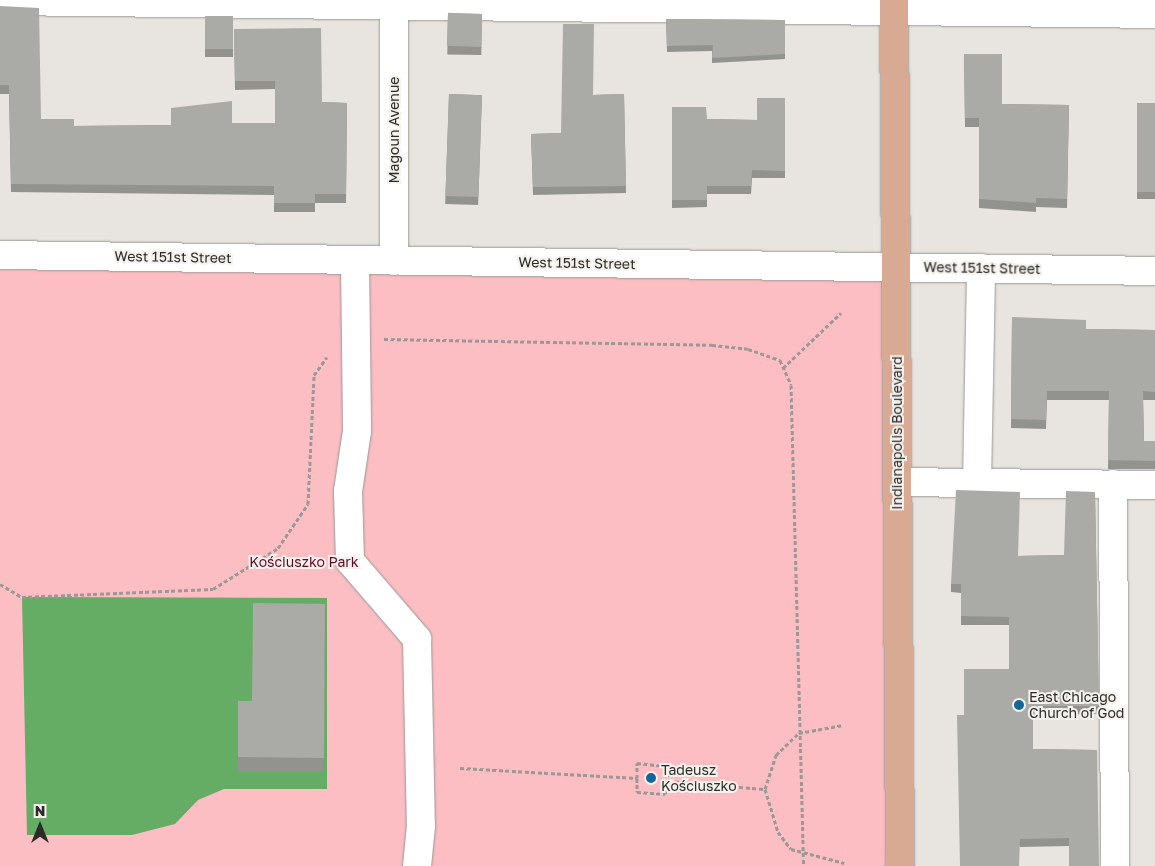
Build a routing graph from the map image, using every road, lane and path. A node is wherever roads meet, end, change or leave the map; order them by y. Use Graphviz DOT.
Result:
graph roads {
  1 [pos="0,1"];
  2 [pos="156,1"];
  3 [pos="394,2"];
  4 [pos="637,4"];
  5 [pos="894,6"];
  6 [pos="1141,9"];
  7 [pos="0,255"];
  8 [pos="355,260"];
  9 [pos="394,261"];
  10 [pos="896,267"];
  11 [pos="981,268"];
  12 [pos="1155,271"];
  13 [pos="840,313"];
  14 [pos="356,343"];
  15 [pos="783,368"];
  16 [pos="897,482"];
  17 [pos="977,483"];
  18 [pos="1113,484"];
  19 [pos="1155,485"];
  20 [pos="0,584"];
  21 [pos="843,725"];
  22 [pos="803,732"];
  23 [pos="460,768"];
  24 [pos="637,778"];
  25 [pos="668,781"];
  26 [pos="765,789"];
  27 [pos="804,854"];
  28 [pos="844,863"];
  29 [pos="417,866"];
  30 [pos="804,866"];
  31 [pos="900,866"];
  32 [pos="1115,866"];
  1 -- 2 [label="street"];
  2 -- 3 [label="street"];
  3 -- 4 [label="street"];
  3 -- 9 [label="street, Magoun Avenue"];
  4 -- 5 [label="street"];
  5 -- 6 [label="street"];
  5 -- 10 [label="main road, Indianapolis Boulevard"];
  7 -- 8 [label="street, West 151st Street"];
  8 -- 9 [label="street, West 151st Street"];
  8 -- 14 [label="street"];
  9 -- 10 [label="street, West 151st Street"];
  10 -- 11 [label="street, West 151st Street"];
  10 -- 16 [label="main road, Indianapolis Boulevard"];
  11 -- 12 [label="street, West 151st Street"];
  11 -- 17 [label="street"];
  13 -- 15 [label="path"];
  14 -- 15 [label="path"];
  14 -- 20 [label="path"];
  14 -- 29 [label="street"];
  15 -- 22 [label="path"];
  16 -- 17 [label="street"];
  16 -- 31 [label="main road, Indianapolis Boulevard"];
  17 -- 18 [label="street"];
  18 -- 19 [label="street"];
  18 -- 32 [label="street"];
  21 -- 22 [label="path"];
  22 -- 26 [label="path"];
  22 -- 27 [label="path"];
  23 -- 24 [label="path"];
  24 -- 25 [label="path"];
  24 -- 25 [label="path"];
  25 -- 26 [label="path"];
  26 -- 27 [label="path"];
  27 -- 28 [label="path"];
  27 -- 30 [label="path"];
}
